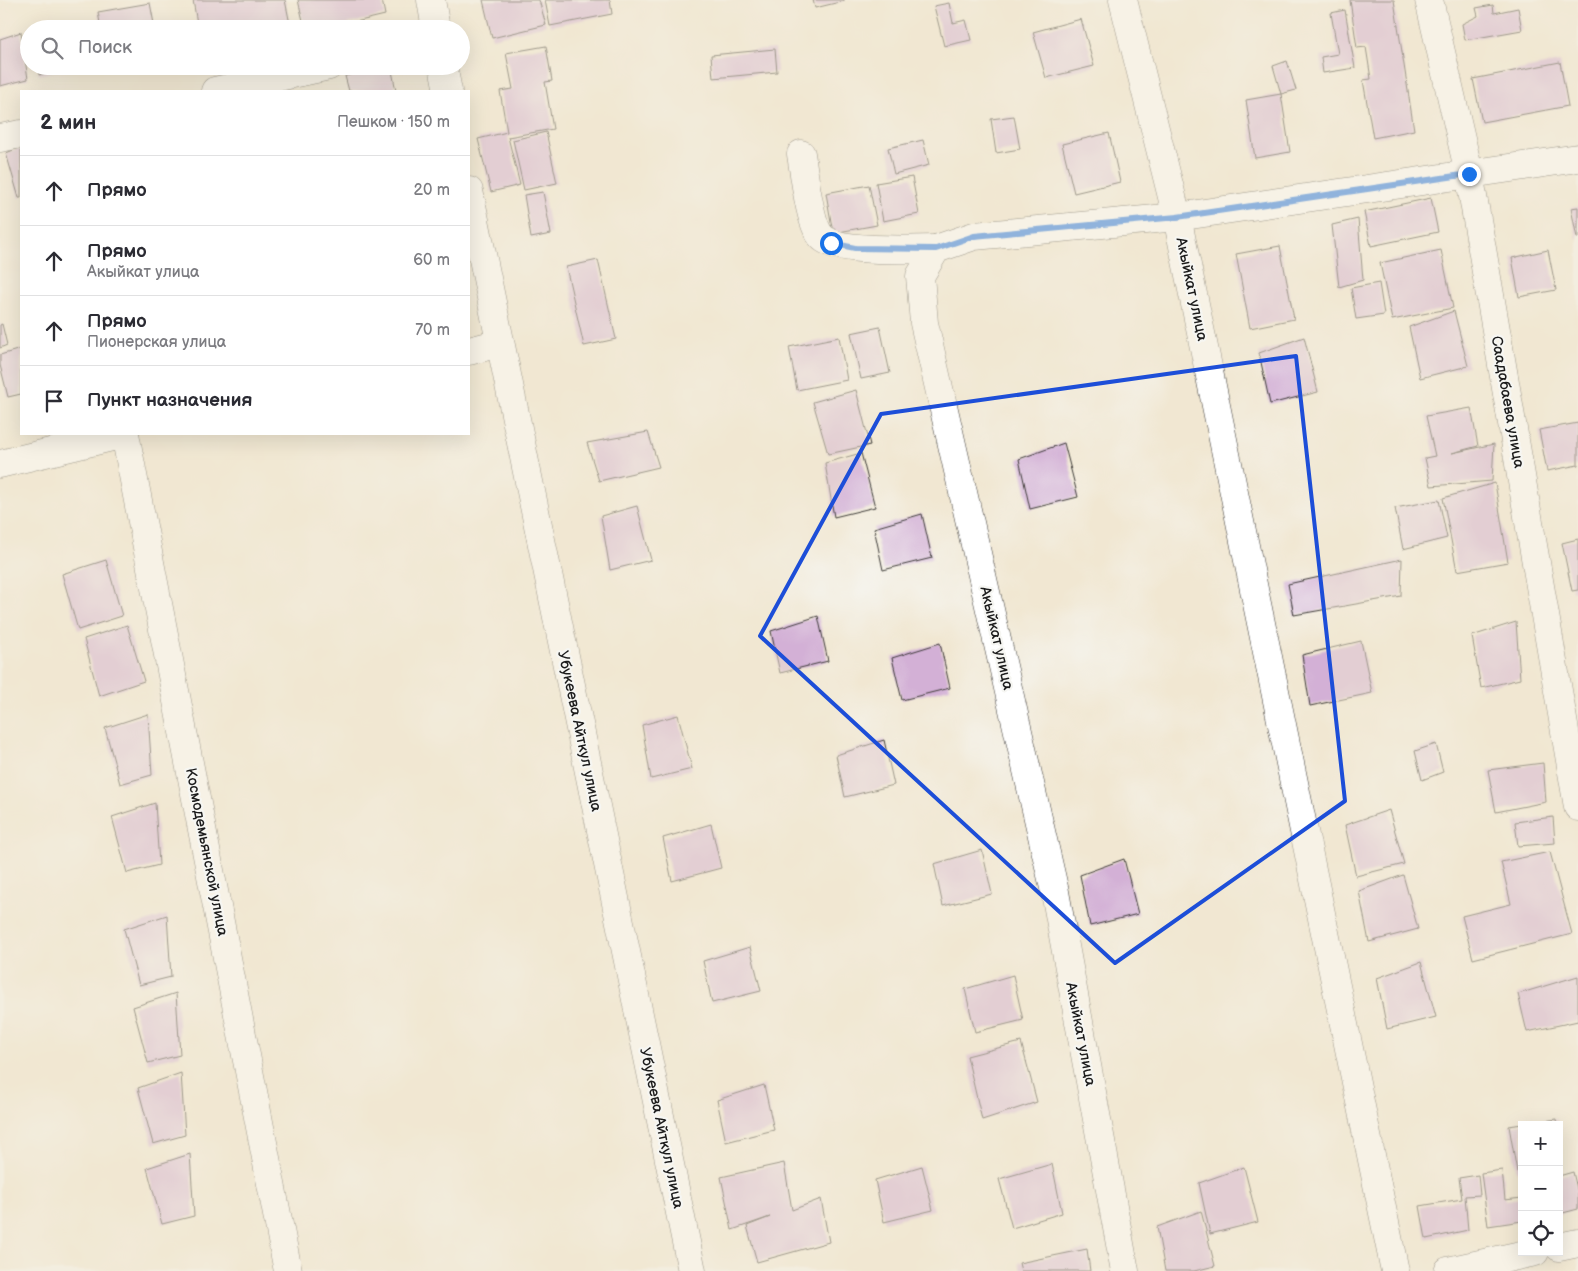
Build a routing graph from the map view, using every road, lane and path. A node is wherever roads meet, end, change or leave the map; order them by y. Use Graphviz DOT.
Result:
graph roads {
  1 [pos="430,0"];
  2 [pos="1123,0"];
  3 [pos="1429,0"];
  4 [pos="434,20"];
  5 [pos="288,75"];
  6 [pos="445,75"];
  7 [pos="220,90"];
  8 [pos="448,90"];
  9 [pos="20,134"];
  10 [pos="0,138"];
  11 [pos="801,154"];
  12 [pos="1578,158"];
  13 [pos="1469,174"];
  14 [pos="470,196"];
  15 [pos="1177,217"];
  16 [pos="936,249"];
  17 [pos="500,343"];
  18 [pos="470,351"];
  19 [pos="121,435"];
  20 [pos="125,435"];
  21 [pos="0,464"];
  22 [pos="1578,807"];
  23 [pos="1578,1243"];
  24 [pos="1563,1246"];
  25 [pos="1518,1256"];
  26 [pos="288,1271"];
  27 [pos="692,1271"];
  28 [pos="1125,1271"];
  29 [pos="1395,1271"];
  30 [pos="1448,1271"];
  1 -- 4 [label="street"];
  2 -- 15 [label="street, Акыйкат улица"];
  3 -- 13 [label="street, Саадабаева улица"];
  5 -- 7 [label="street"];
  6 -- 8 [label="street"];
  9 -- 10 [label="street"];
  11 -- 16 [label="street"];
  12 -- 13 [label="street"];
  13 -- 15 [label="street"];
  13 -- 22 [label="street, Саадабаева улица"];
  14 -- 17 [label="street, Убукеева Айткул улица"];
  15 -- 16 [label="street, Акыйкат улица"];
  15 -- 29 [label="street, Акыйкат улица"];
  16 -- 28 [label="street, Акыйкат улица"];
  17 -- 18 [label="street"];
  17 -- 27 [label="street, Убукеева Айткул улица"];
  19 -- 21 [label="street"];
  20 -- 26 [label="street, Космодемьянской улица"];
  23 -- 24 [label="street"];
  25 -- 30 [label="street"];
}
